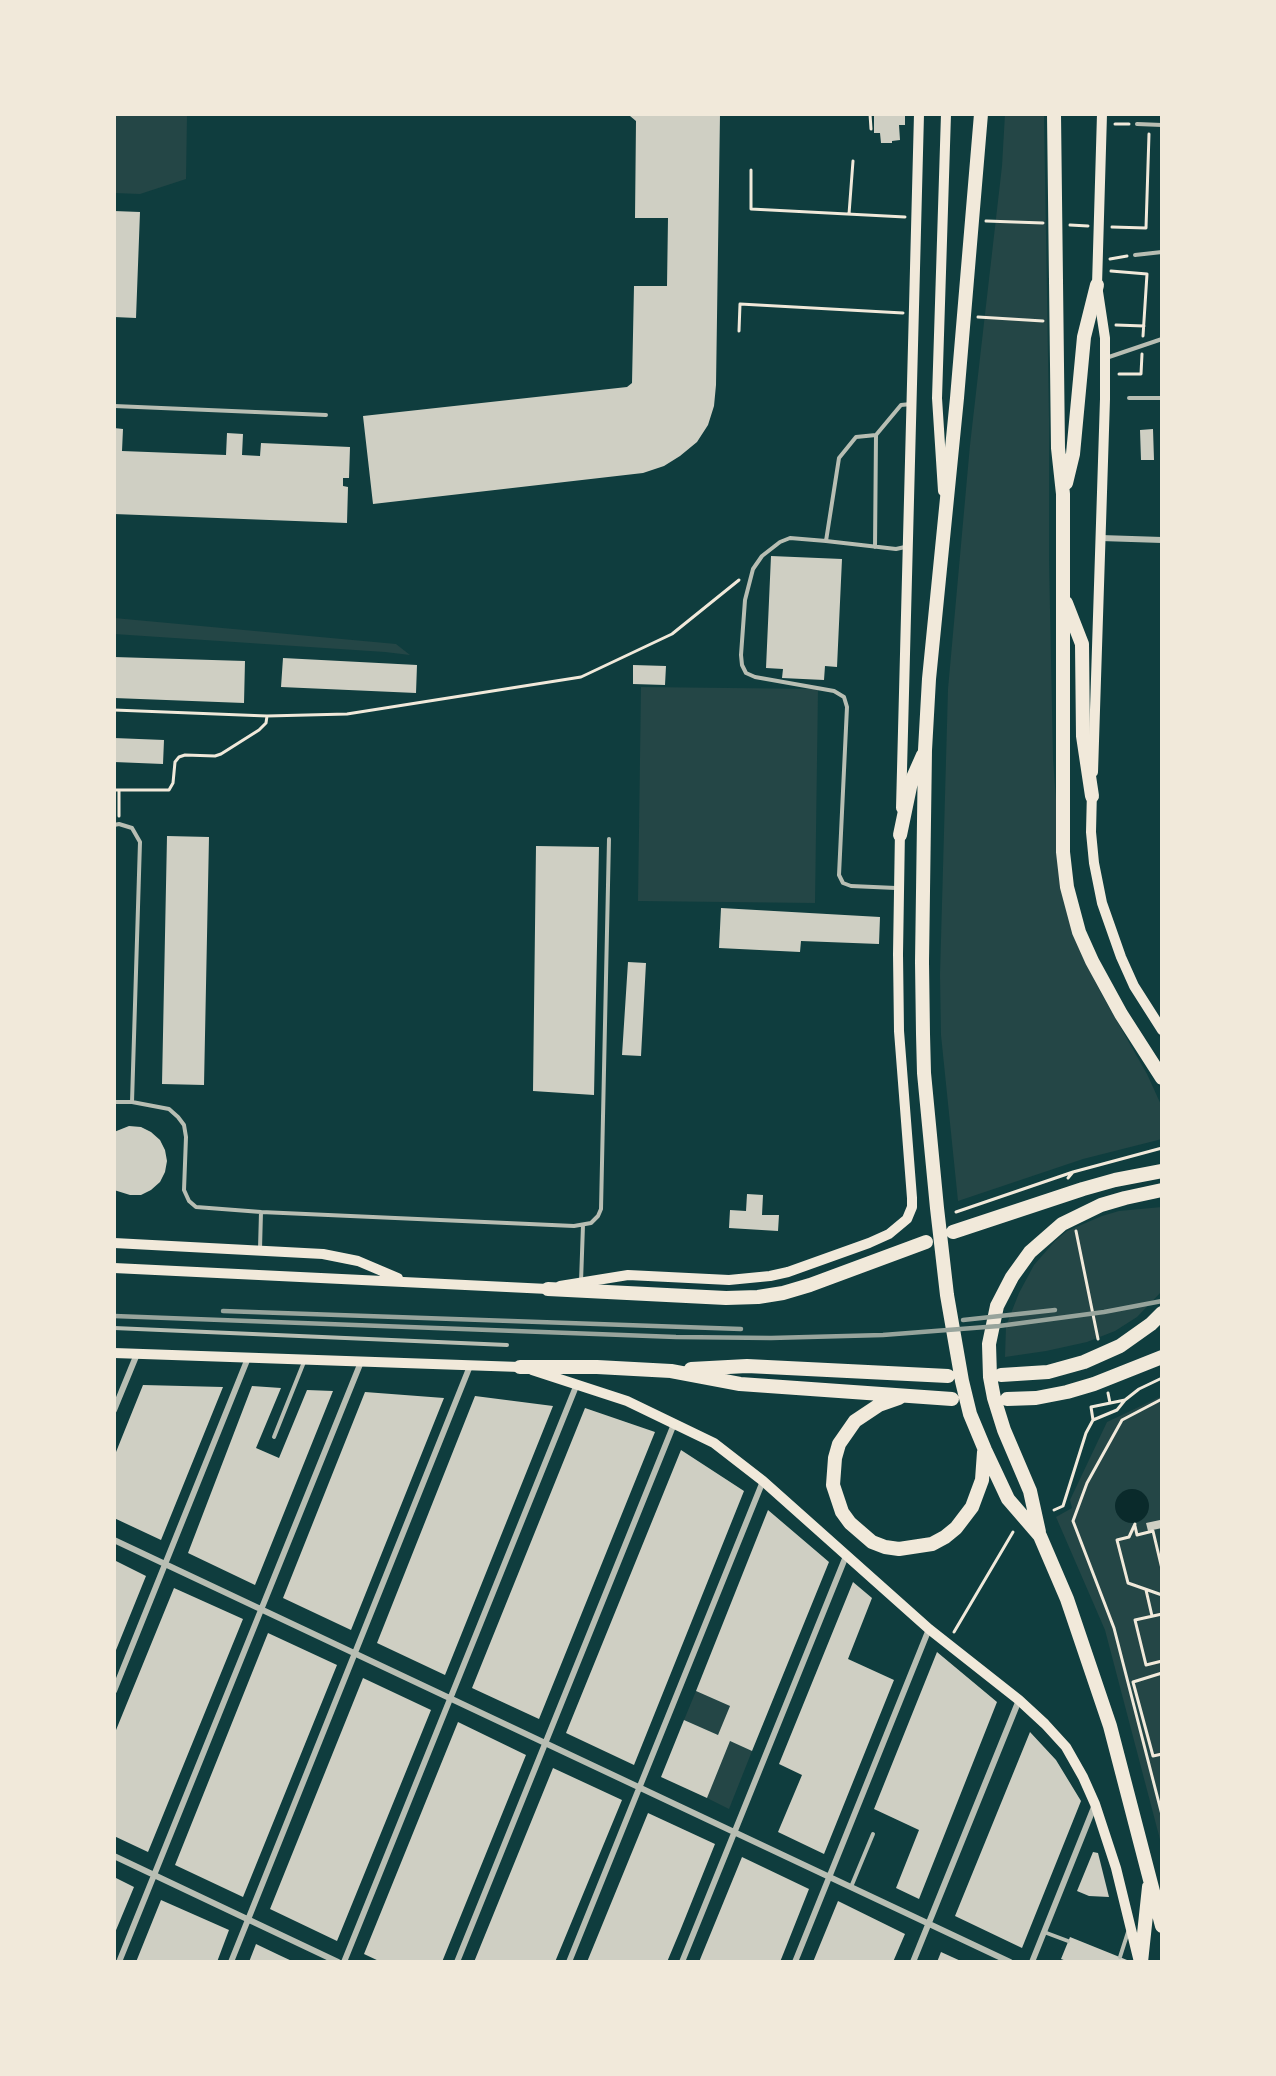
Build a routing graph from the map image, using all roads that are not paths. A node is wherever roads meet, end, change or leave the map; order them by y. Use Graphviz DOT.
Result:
graph roads {
  1 [pos="919,114"];
  2 [pos="946,114"];
  3 [pos="981,114"];
  4 [pos="1054,114"];
  5 [pos="1101,119"];
  6 [pos="1137,124"];
  7 [pos="1162,125"];
  8 [pos="1162,252"];
  9 [pos="1135,255"];
  10 [pos="1097,285"];
  11 [pos="1162,339"];
  12 [pos="1105,358"];
  13 [pos="1129,398"];
  14 [pos="1162,398"];
  15 [pos="912,404"];
  16 [pos="114,406"];
  17 [pos="326,415"];
  18 [pos="876,435"];
  19 [pos="1063,494"];
  20 [pos="944,515"];
  21 [pos="1101,538"];
  22 [pos="1162,540"];
  23 [pos="826,541"];
  24 [pos="909,546"];
  25 [pos="875,547"];
  26 [pos="1064,597"];
  27 [pos="926,750"];
  28 [pos="1092,796"];
  29 [pos="117,825"];
  30 [pos="900,835"];
  31 [pos="609,839"];
  32 [pos="899,888"];
  33 [pos="1162,1030"];
  34 [pos="1162,1078"];
  35 [pos="114,1102"];
  36 [pos="132,1102"];
  37 [pos="1162,1171"];
  38 [pos="1162,1190"];
  39 [pos="261,1212"];
  40 [pos="583,1225"];
  41 [pos="953,1232"];
  42 [pos="926,1242"];
  43 [pos="114,1243"];
  44 [pos="260,1250"];
  45 [pos="114,1268"];
  46 [pos="403,1281"];
  47 [pos="581,1282"];
  48 [pos="548,1288"];
  49 [pos="1162,1313"];
  50 [pos="114,1328"];
  51 [pos="507,1345"];
  52 [pos="114,1353"];
  53 [pos="137,1354"];
  54 [pos="1162,1357"];
  55 [pos="248,1358"];
  56 [pos="305,1360"];
  57 [pos="361,1362"];
  58 [pos="470,1366"];
  59 [pos="520,1367"];
  60 [pos="671,1371"];
  61 [pos="1001,1375"];
  62 [pos="948,1376"];
  63 [pos="577,1383"];
  64 [pos="904,1396"];
  65 [pos="952,1399"];
  66 [pos="1006,1399"];
  67 [pos="114,1410"];
  68 [pos="674,1424"];
  69 [pos="274,1437"];
  70 [pos="984,1450"];
  71 [pos="763,1481"];
  72 [pos="1040,1536"];
  73 [pos="114,1540"];
  74 [pos="846,1556"];
  75 [pos="165,1564"];
  76 [pos="261,1609"];
  77 [pos="929,1629"];
  78 [pos="355,1653"];
  79 [pos="114,1691"];
  80 [pos="450,1698"];
  81 [pos="1019,1700"];
  82 [pos="545,1743"];
  83 [pos="640,1787"];
  84 [pos="1095,1804"];
  85 [pos="735,1832"];
  86 [pos="873,1834"];
  87 [pos="114,1856"];
  88 [pos="154,1875"];
  89 [pos="829,1877"];
  90 [pos="1150,1879"];
  91 [pos="851,1887"];
  92 [pos="248,1920"];
  93 [pos="928,1923"];
  94 [pos="1130,1926"];
  95 [pos="1162,1926"];
  96 [pos="1044,1932"];
  97 [pos="1068,1941"];
  98 [pos="1120,1957"];
  99 [pos="118,1962"];
  100 [pos="231,1962"];
  101 [pos="338,1962"];
  102 [pos="344,1962"];
  103 [pos="457,1962"];
  104 [pos="569,1962"];
  105 [pos="682,1962"];
  106 [pos="795,1962"];
  107 [pos="913,1962"];
  108 [pos="1010,1962"];
  109 [pos="1032,1962"];
  110 [pos="1140,1962"];
  1 -- 15 [label="main road"];
  2 -- 20 [label="main road"];
  3 -- 20 [label="highway"];
  4 -- 19 [label="highway"];
  5 -- 10 [label="main road"];
  6 -- 7 [label="lane"];
  8 -- 9 [label="lane"];
  10 -- 12 [label="main road"];
  10 -- 19 [label="highway"];
  11 -- 12 [label="lane"];
  12 -- 21 [label="main road"];
  13 -- 14 [label="lane"];
  15 -- 18 [label="lane"];
  15 -- 24 [label="main road"];
  16 -- 17 [label="lane"];
  18 -- 23 [label="lane"];
  18 -- 25 [label="lane"];
  19 -- 26 [label="highway"];
  20 -- 27 [label="highway"];
  21 -- 22 [label="street"];
  21 -- 28 [label="main road"];
  23 -- 25 [label="lane"];
  23 -- 32 [label="lane"];
  24 -- 25 [label="lane"];
  24 -- 30 [label="main road"];
  26 -- 28 [label="highway"];
  26 -- 34 [label="highway"];
  27 -- 30 [label="highway"];
  27 -- 70 [label="highway"];
  28 -- 33 [label="main road"];
  29 -- 36 [label="lane"];
  30 -- 32 [label="main road"];
  31 -- 40 [label="lane"];
  32 -- 47 [label="main road"];
  35 -- 36 [label="lane"];
  36 -- 39 [label="lane"];
  37 -- 41 [label="highway"];
  38 -- 72 [label="highway"];
  39 -- 40 [label="lane"];
  39 -- 44 [label="lane"];
  40 -- 47 [label="lane"];
  42 -- 48 [label="highway"];
  43 -- 44 [label="main road"];
  44 -- 46 [label="main road"];
  45 -- 46 [label="main road"];
  46 -- 48 [label="main road"];
  47 -- 48 [label="main road"];
  49 -- 61 [label="highway"];
  50 -- 51 [label="lane"];
  52 -- 53 [label="main road"];
  53 -- 55 [label="main road"];
  53 -- 67 [label="street"];
  54 -- 66 [label="highway"];
  55 -- 56 [label="main road"];
  55 -- 75 [label="street"];
  56 -- 57 [label="main road"];
  56 -- 69 [label="lane"];
  57 -- 58 [label="main road"];
  57 -- 76 [label="street"];
  58 -- 59 [label="main road"];
  58 -- 78 [label="street"];
  59 -- 60 [label="highway"];
  59 -- 63 [label="main road"];
  60 -- 62 [label="highway"];
  60 -- 64 [label="highway"];
  63 -- 68 [label="main road"];
  63 -- 80 [label="street"];
  64 -- 65 [label="highway"];
  64 -- 70 [label="highway"];
  68 -- 71 [label="main road"];
  68 -- 82 [label="street"];
  70 -- 72 [label="highway"];
  71 -- 74 [label="main road"];
  71 -- 83 [label="street"];
  72 -- 90 [label="highway"];
  73 -- 75 [label="street"];
  74 -- 77 [label="main road"];
  74 -- 85 [label="street"];
  75 -- 76 [label="street"];
  75 -- 79 [label="street"];
  76 -- 78 [label="street"];
  76 -- 88 [label="street"];
  77 -- 81 [label="main road"];
  77 -- 89 [label="street"];
  78 -- 80 [label="street"];
  78 -- 92 [label="street"];
  80 -- 82 [label="street"];
  80 -- 102 [label="street"];
  81 -- 84 [label="main road"];
  81 -- 93 [label="street"];
  82 -- 83 [label="street"];
  82 -- 103 [label="street"];
  83 -- 85 [label="street"];
  83 -- 104 [label="street"];
  84 -- 94 [label="main road"];
  84 -- 96 [label="street"];
  85 -- 89 [label="street"];
  85 -- 105 [label="street"];
  86 -- 91 [label="lane"];
  87 -- 88 [label="street"];
  88 -- 92 [label="street"];
  88 -- 99 [label="street"];
  89 -- 91 [label="street"];
  89 -- 106 [label="street"];
  90 -- 95 [label="highway"];
  90 -- 110 [label="highway"];
  91 -- 93 [label="street"];
  92 -- 100 [label="street"];
  92 -- 101 [label="street"];
  93 -- 107 [label="street"];
  93 -- 108 [label="street"];
  94 -- 98 [label="lane"];
  94 -- 110 [label="main road"];
  96 -- 97 [label="lane"];
  96 -- 109 [label="street"];
}
